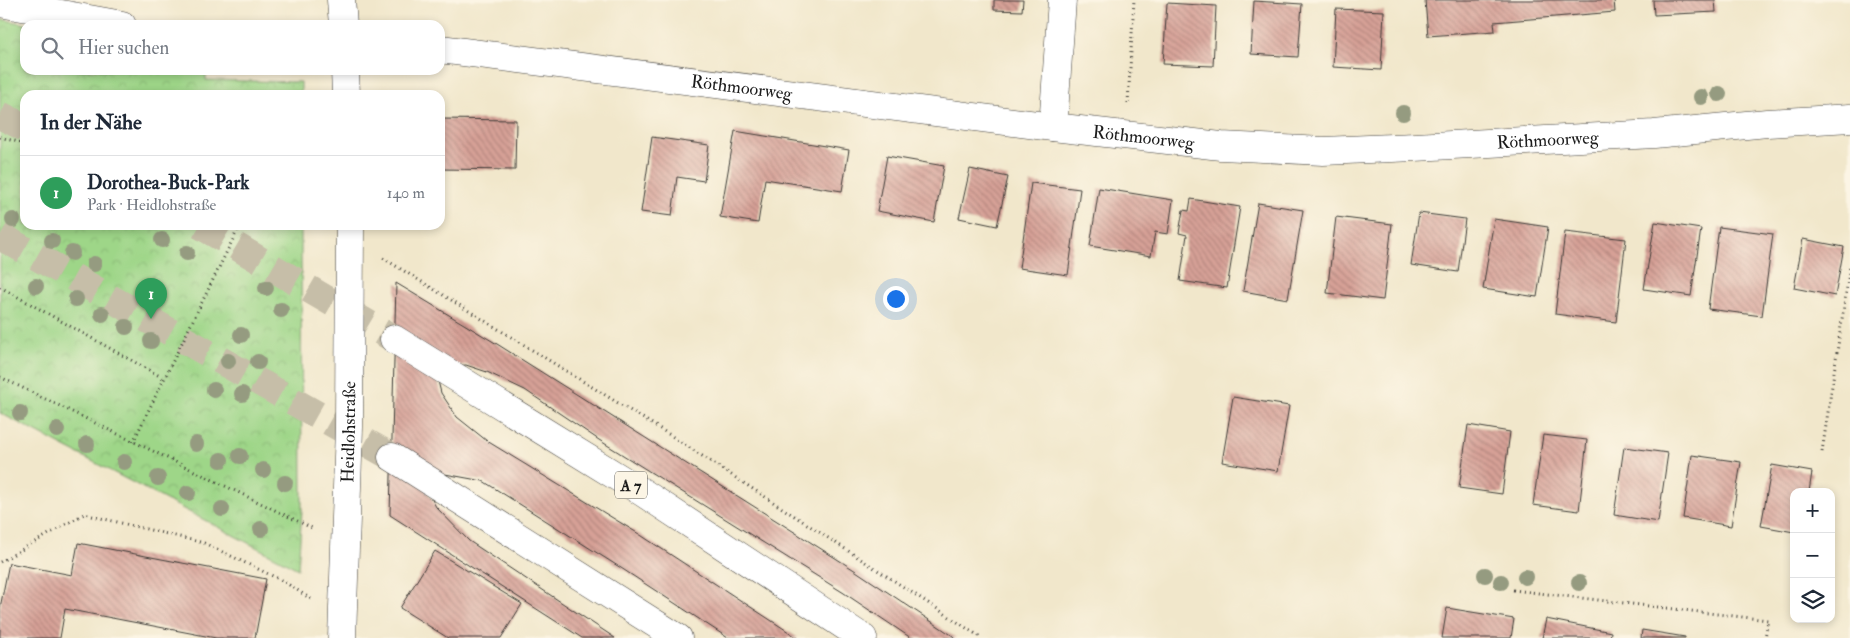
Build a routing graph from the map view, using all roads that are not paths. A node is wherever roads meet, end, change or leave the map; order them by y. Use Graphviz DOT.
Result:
graph roads {
  1 [pos="341,0"];
  2 [pos="1062,0"];
  3 [pos="0,3"];
  4 [pos="94,20"];
  5 [pos="343,20"];
  6 [pos="445,50"];
  7 [pos="345,75"];
  8 [pos="346,90"];
  9 [pos="1850,118"];
  10 [pos="1053,127"];
  11 [pos="350,234"];
  12 [pos="394,339"];
  13 [pos="392,457"];
  14 [pos="342,629"];
  15 [pos="678,638"];
  16 [pos="863,638"];
  1 -- 5 [label="main road"];
  2 -- 10 [label="main road"];
  3 -- 4 [label="main road"];
  6 -- 10 [label="main road, Röthmoorweg"];
  7 -- 8 [label="main road"];
  9 -- 10 [label="main road, Röthmoorweg"];
  11 -- 14 [label="main road, Heidlohstraße"];
  12 -- 16 [label="main road, A 7"];
  13 -- 15 [label="main road"];
}
